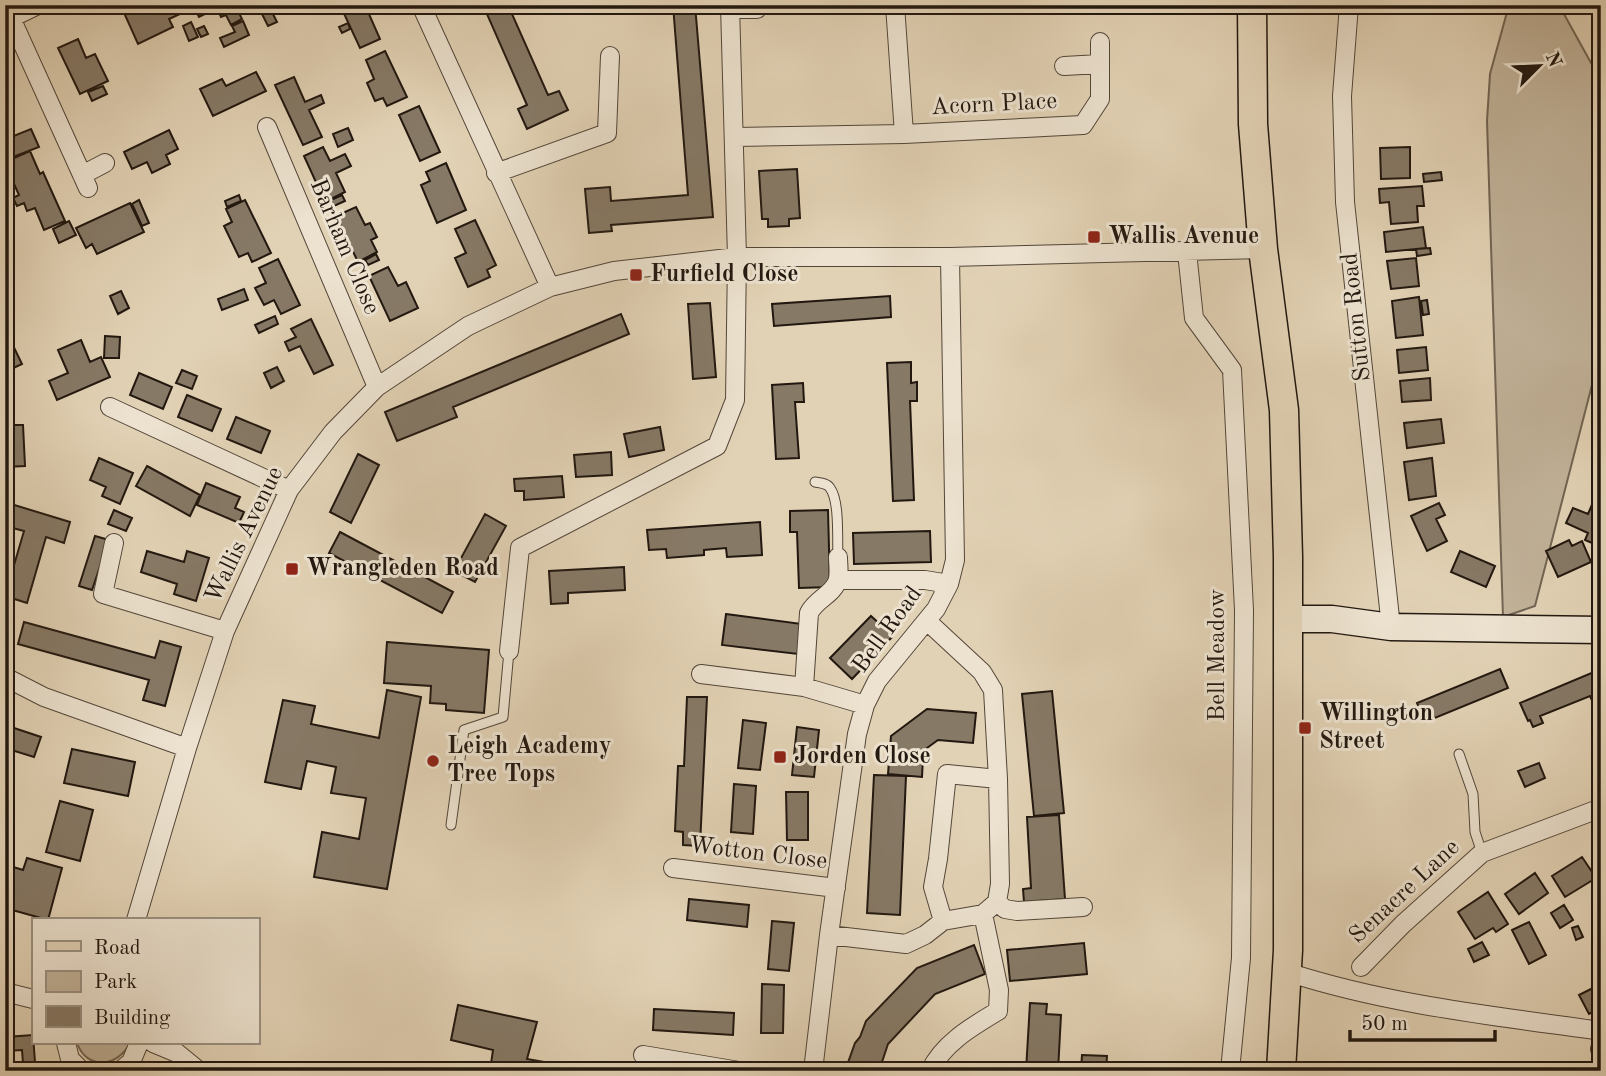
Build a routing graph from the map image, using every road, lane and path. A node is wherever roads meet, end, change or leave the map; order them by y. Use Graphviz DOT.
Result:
graph roads {
  1 [pos="38,5"];
  2 [pos="421,5"];
  3 [pos="895,5"];
  4 [pos="1252,5"];
  5 [pos="1349,5"];
  6 [pos="730,7"];
  7 [pos="757,9"];
  8 [pos="8,20"];
  9 [pos="1100,42"];
  10 [pos="610,56"];
  11 [pos="1100,64"];
  12 [pos="1064,65"];
  13 [pos="267,127"];
  14 [pos="904,134"];
  15 [pos="735,137"];
  16 [pos="105,163"];
  17 [pos="496,173"];
  18 [pos="1263,249"];
  19 [pos="1187,252"];
  20 [pos="737,257"];
  21 [pos="950,257"];
  22 [pos="550,287"];
  23 [pos="377,387"];
  24 [pos="110,407"];
  25 [pos="815,482"];
  26 [pos="289,490"];
  27 [pos="114,543"];
  28 [pos="838,557"];
  29 [pos="838,580"];
  30 [pos="950,584"];
  31 [pos="1289,619"];
  32 [pos="927,621"];
  33 [pos="1391,627"];
  34 [pos="1601,630"];
  35 [pos="225,631"];
  36 [pos="509,651"];
  37 [pos="701,674"];
  38 [pos="5,677"];
  39 [pos="804,687"];
  40 [pos="865,705"];
  41 [pos="187,748"];
  42 [pos="1459,754"];
  43 [pos="998,779"];
  44 [pos="1601,808"];
  45 [pos="451,825"];
  46 [pos="1482,853"];
  47 [pos="673,868"];
  48 [pos="836,888"];
  49 [pos="997,902"];
  50 [pos="1083,907"];
  51 [pos="983,914"];
  52 [pos="137,918"];
  53 [pos="943,920"];
  54 [pos="829,934"];
  55 [pos="1361,967"];
  56 [pos="1287,972"];
  57 [pos="5,992"];
  58 [pos="32,999"];
  59 [pos="1600,1042"];
  60 [pos="65,1044"];
  61 [pos="139,1044"];
  62 [pos="155,1044"];
  63 [pos="643,1055"];
  64 [pos="732,1070"];
  65 [pos="82,1071"];
  66 [pos="120,1071"];
  67 [pos="199,1071"];
  68 [pos="739,1071"];
  69 [pos="814,1071"];
  70 [pos="930,1071"];
  71 [pos="1230,1071"];
  72 [pos="1281,1071"];
  1 -- 8 [label="street"];
  2 -- 17 [label="street"];
  3 -- 14 [label="street, Acorn Place"];
  4 -- 18 [label="main road"];
  5 -- 33 [label="street, Sutton Road"];
  6 -- 7 [label="street"];
  6 -- 15 [label="street"];
  8 -- 16 [label="street"];
  9 -- 11 [label="street, Acorn Place"];
  10 -- 17 [label="street"];
  11 -- 12 [label="street"];
  11 -- 14 [label="street, Acorn Place"];
  13 -- 23 [label="street, Barham Close"];
  14 -- 15 [label="street, Acorn Place"];
  15 -- 20 [label="street"];
  17 -- 22 [label="street"];
  18 -- 19 [label="street, Wallis Avenue"];
  18 -- 31 [label="main road"];
  19 -- 21 [label="street, Wallis Avenue"];
  19 -- 71 [label="street, Bell Meadow"];
  20 -- 21 [label="street, Wallis Avenue"];
  20 -- 22 [label="street, Wallis Avenue"];
  20 -- 36 [label="street"];
  21 -- 30 [label="street, Bell Road"];
  22 -- 23 [label="street, Wallis Avenue"];
  23 -- 26 [label="street, Wallis Avenue"];
  24 -- 26 [label="street"];
  25 -- 28 [label="lane"];
  26 -- 35 [label="street, Wallis Avenue"];
  27 -- 35 [label="street"];
  28 -- 29 [label="street"];
  29 -- 30 [label="street"];
  29 -- 39 [label="street"];
  30 -- 32 [label="street, Bell Road"];
  31 -- 33 [label="street"];
  31 -- 56 [label="main road"];
  32 -- 40 [label="street, Bell Road"];
  32 -- 43 [label="street"];
  33 -- 34 [label="street"];
  35 -- 41 [label="street, Wallis Avenue"];
  36 -- 45 [label="lane"];
  37 -- 39 [label="street"];
  38 -- 41 [label="street"];
  39 -- 40 [label="street"];
  40 -- 48 [label="street, Bell Road"];
  41 -- 52 [label="street, Wallis Avenue"];
  42 -- 46 [label="lane"];
  43 -- 49 [label="street"];
  43 -- 53 [label="street"];
  44 -- 46 [label="street, Senacre Lane"];
  46 -- 55 [label="street, Senacre Lane"];
  47 -- 48 [label="street, Wotton Close"];
  48 -- 54 [label="street, Bell Road"];
  49 -- 50 [label="street"];
  49 -- 51 [label="street"];
  51 -- 53 [label="street"];
  51 -- 70 [label="street"];
  53 -- 54 [label="street"];
  54 -- 69 [label="street, Bell Road"];
  56 -- 59 [label="street"];
  56 -- 72 [label="main road"];
  57 -- 58 [label="street"];
  60 -- 65 [label="street"];
  61 -- 66 [label="street"];
  62 -- 67 [label="street"];
  63 -- 64 [label="street"];
  64 -- 68 [label="street"];
}
